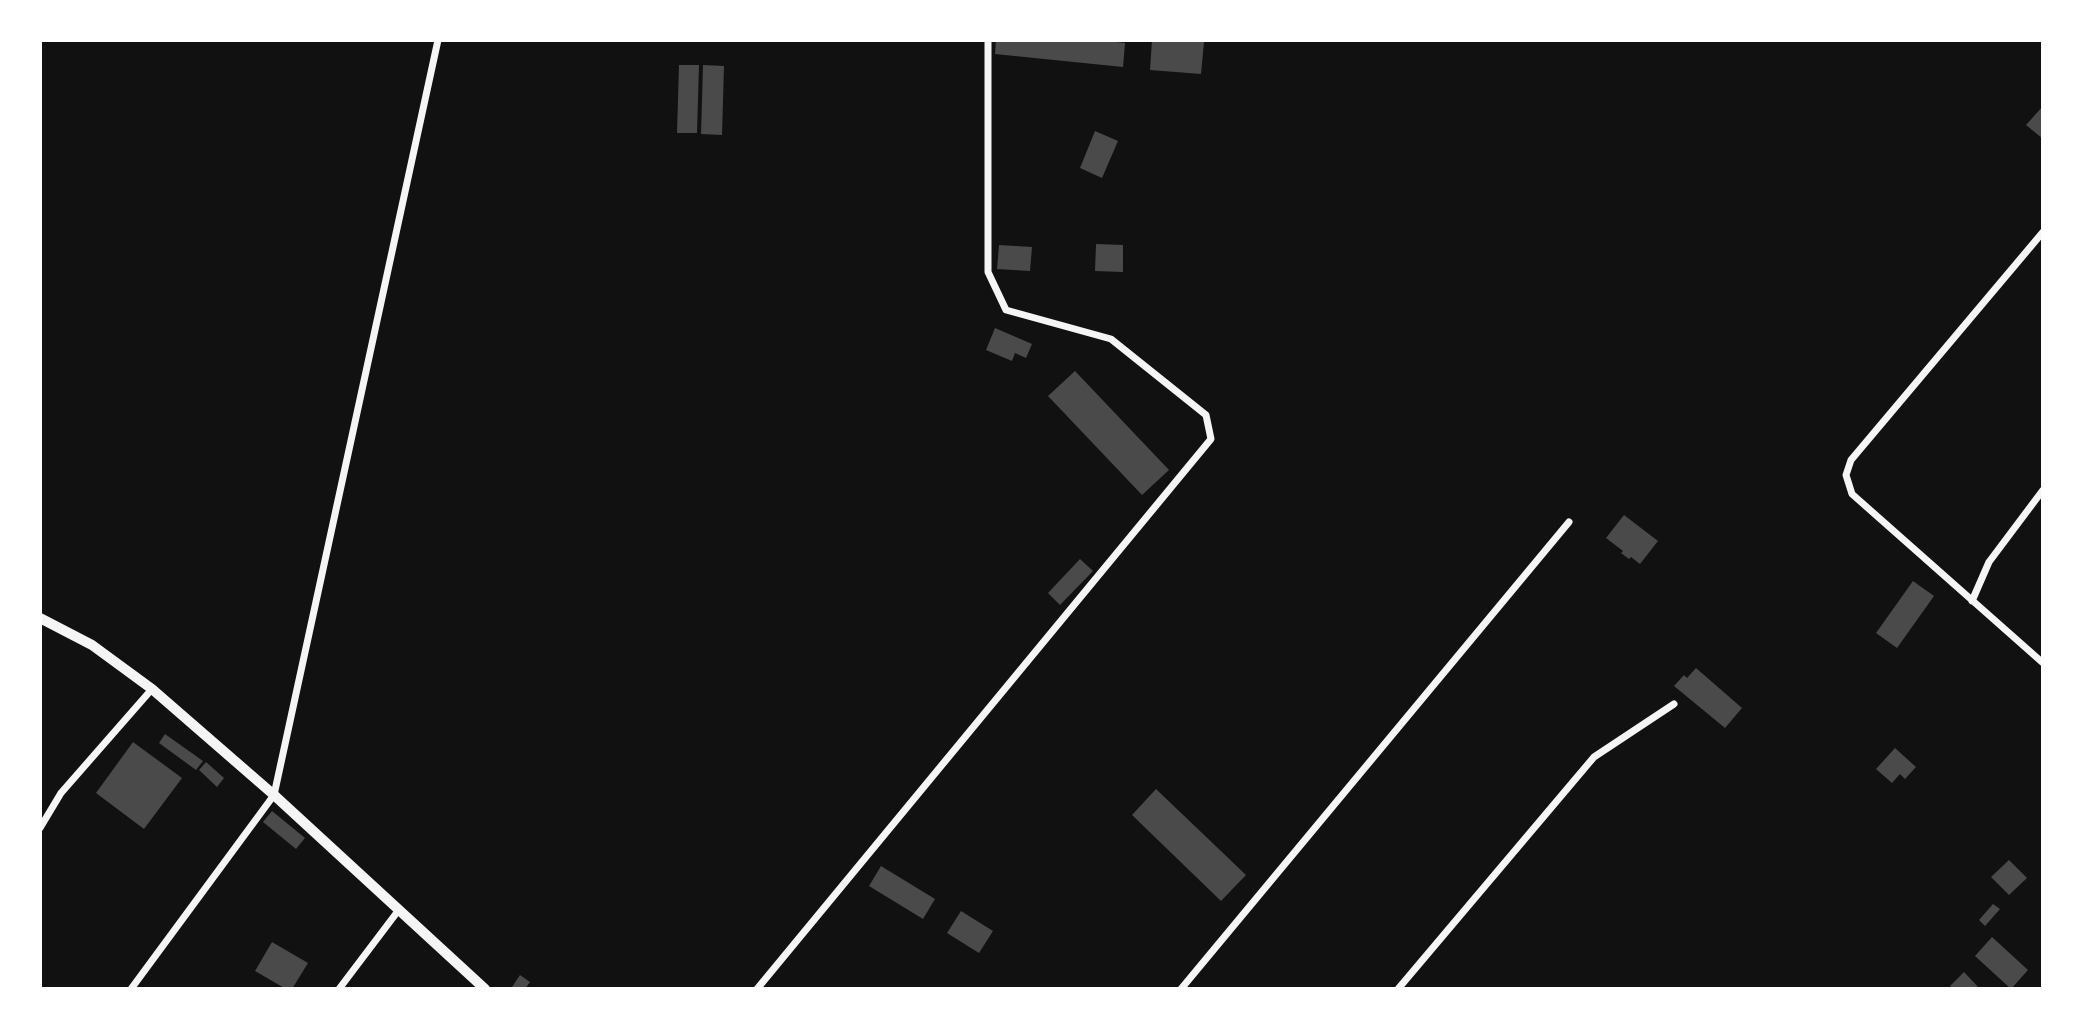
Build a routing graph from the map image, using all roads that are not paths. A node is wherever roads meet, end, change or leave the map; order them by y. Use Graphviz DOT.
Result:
graph roads {
  1 [pos="438,40"];
  2 [pos="988,40"];
  3 [pos="2043,232"];
  4 [pos="2043,490"];
  5 [pos="1569,522"];
  6 [pos="1972,601"];
  7 [pos="40,618"];
  8 [pos="2043,663"];
  9 [pos="152,689"];
  10 [pos="1674,704"];
  11 [pos="274,795"];
  12 [pos="40,828"];
  13 [pos="398,911"];
  14 [pos="131,989"];
  15 [pos="339,989"];
  16 [pos="485,989"];
  17 [pos="757,989"];
  18 [pos="1181,989"];
  19 [pos="1398,989"];
  1 -- 11 [label="street"];
  2 -- 17 [label="street"];
  3 -- 6 [label="street"];
  4 -- 6 [label="street"];
  5 -- 18 [label="street"];
  6 -- 8 [label="street"];
  7 -- 9 [label="street"];
  9 -- 11 [label="street"];
  9 -- 12 [label="street"];
  10 -- 19 [label="street"];
  11 -- 13 [label="street"];
  11 -- 14 [label="street"];
  13 -- 15 [label="street"];
  13 -- 16 [label="street"];
}
